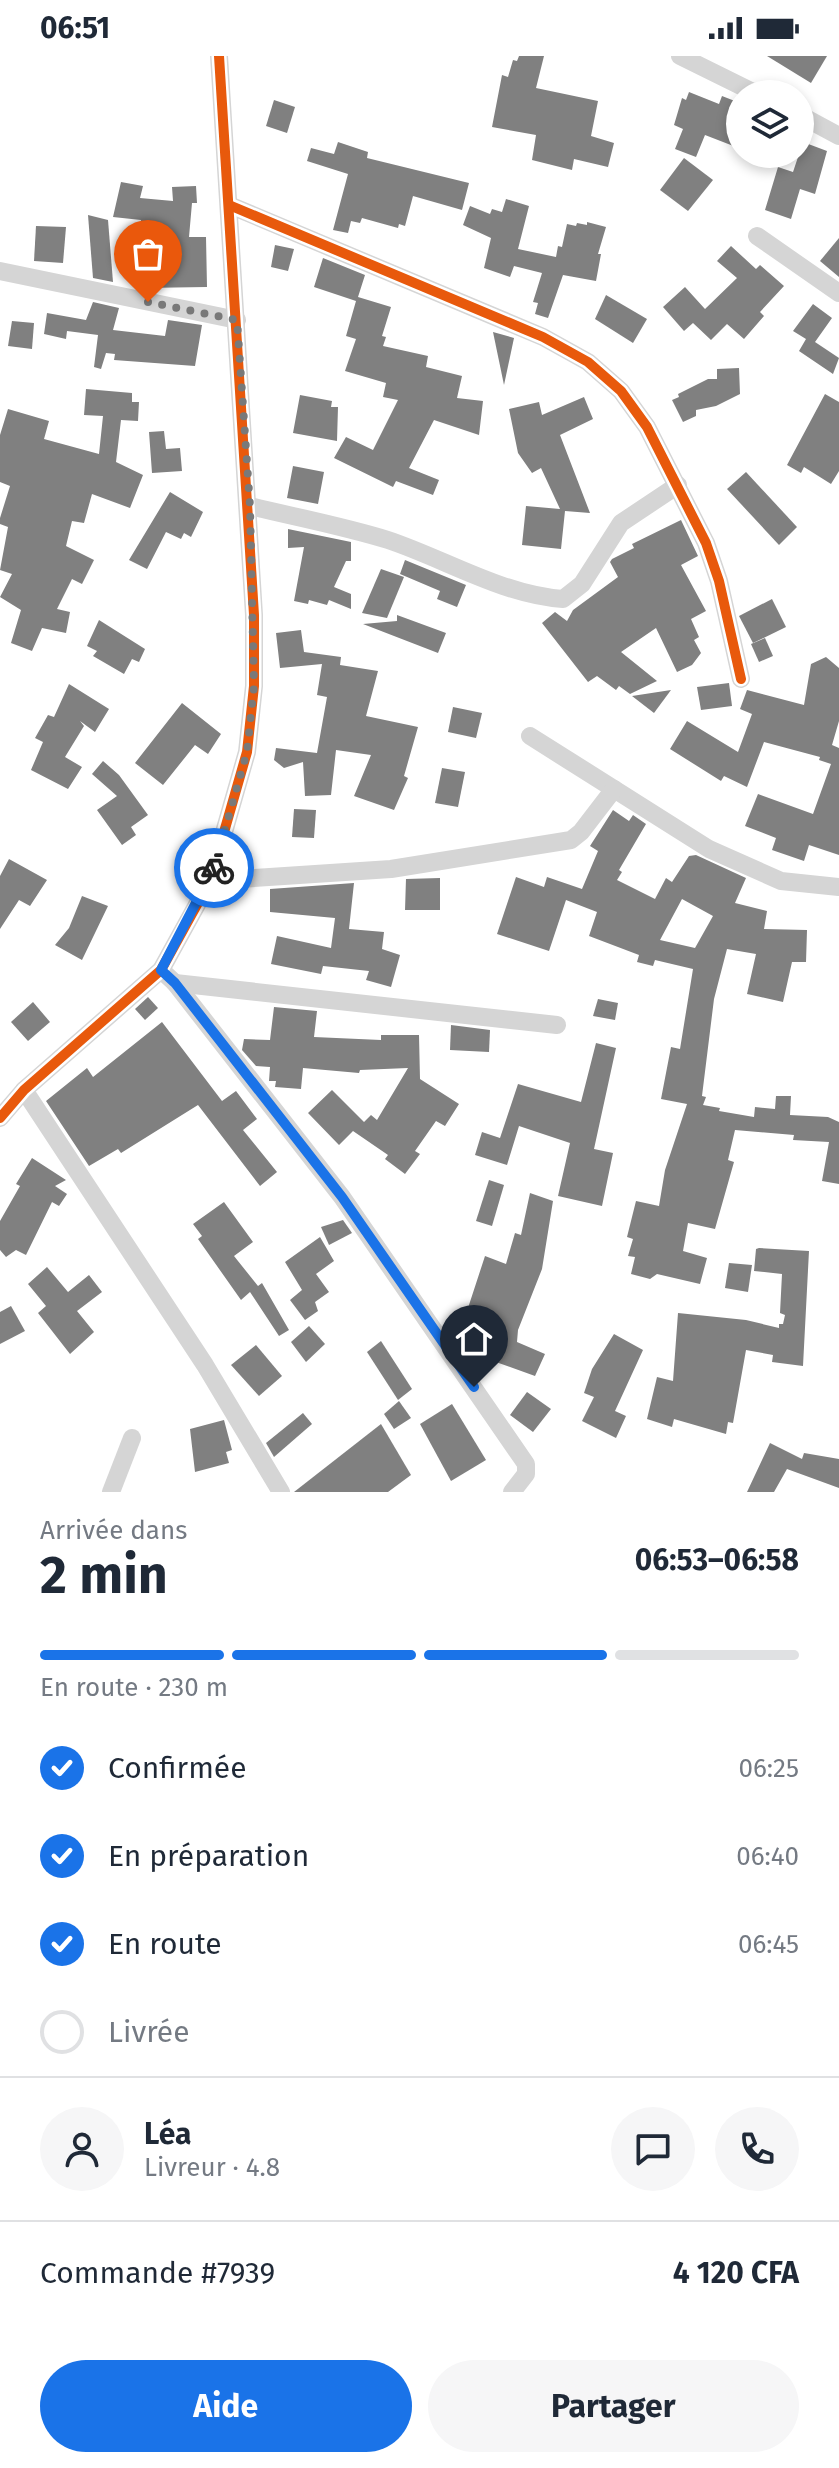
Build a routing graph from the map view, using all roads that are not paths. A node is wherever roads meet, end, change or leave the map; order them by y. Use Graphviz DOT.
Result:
graph roads {
  1 [pos="219,56"];
  2 [pos="680,56"];
  3 [pos="729,80"];
  4 [pos="814,123"];
  5 [pos="839,136"];
  6 [pos="229,205"];
  7 [pos="757,236"];
  8 [pos="0,271"];
  9 [pos="839,293"];
  10 [pos="237,320"];
  11 [pos="678,485"];
  12 [pos="250,506"];
  13 [pos="741,679"];
  14 [pos="530,736"];
  15 [pos="614,789"];
  16 [pos="210,881"];
  17 [pos="839,887"];
  18 [pos="168,976"];
  19 [pos="557,1025"];
  20 [pos="24,1090"];
  21 [pos="0,1118"];
  22 [pos="132,1438"];
  23 [pos="111,1492"];
  24 [pos="281,1492"];
  25 [pos="512,1492"];
  1 -- 6 [label="street"];
  2 -- 3 [label="street"];
  4 -- 5 [label="street"];
  6 -- 10 [label="street"];
  6 -- 11 [label="street"];
  7 -- 9 [label="street"];
  8 -- 10 [label="street"];
  10 -- 12 [label="street"];
  11 -- 12 [label="street"];
  11 -- 13 [label="street"];
  12 -- 16 [label="street"];
  14 -- 15 [label="street"];
  15 -- 16 [label="street"];
  15 -- 17 [label="street"];
  16 -- 18 [label="street"];
  18 -- 19 [label="street"];
  18 -- 20 [label="street"];
  18 -- 25 [label="street"];
  20 -- 21 [label="street"];
  20 -- 24 [label="street"];
  22 -- 23 [label="street"];
}
